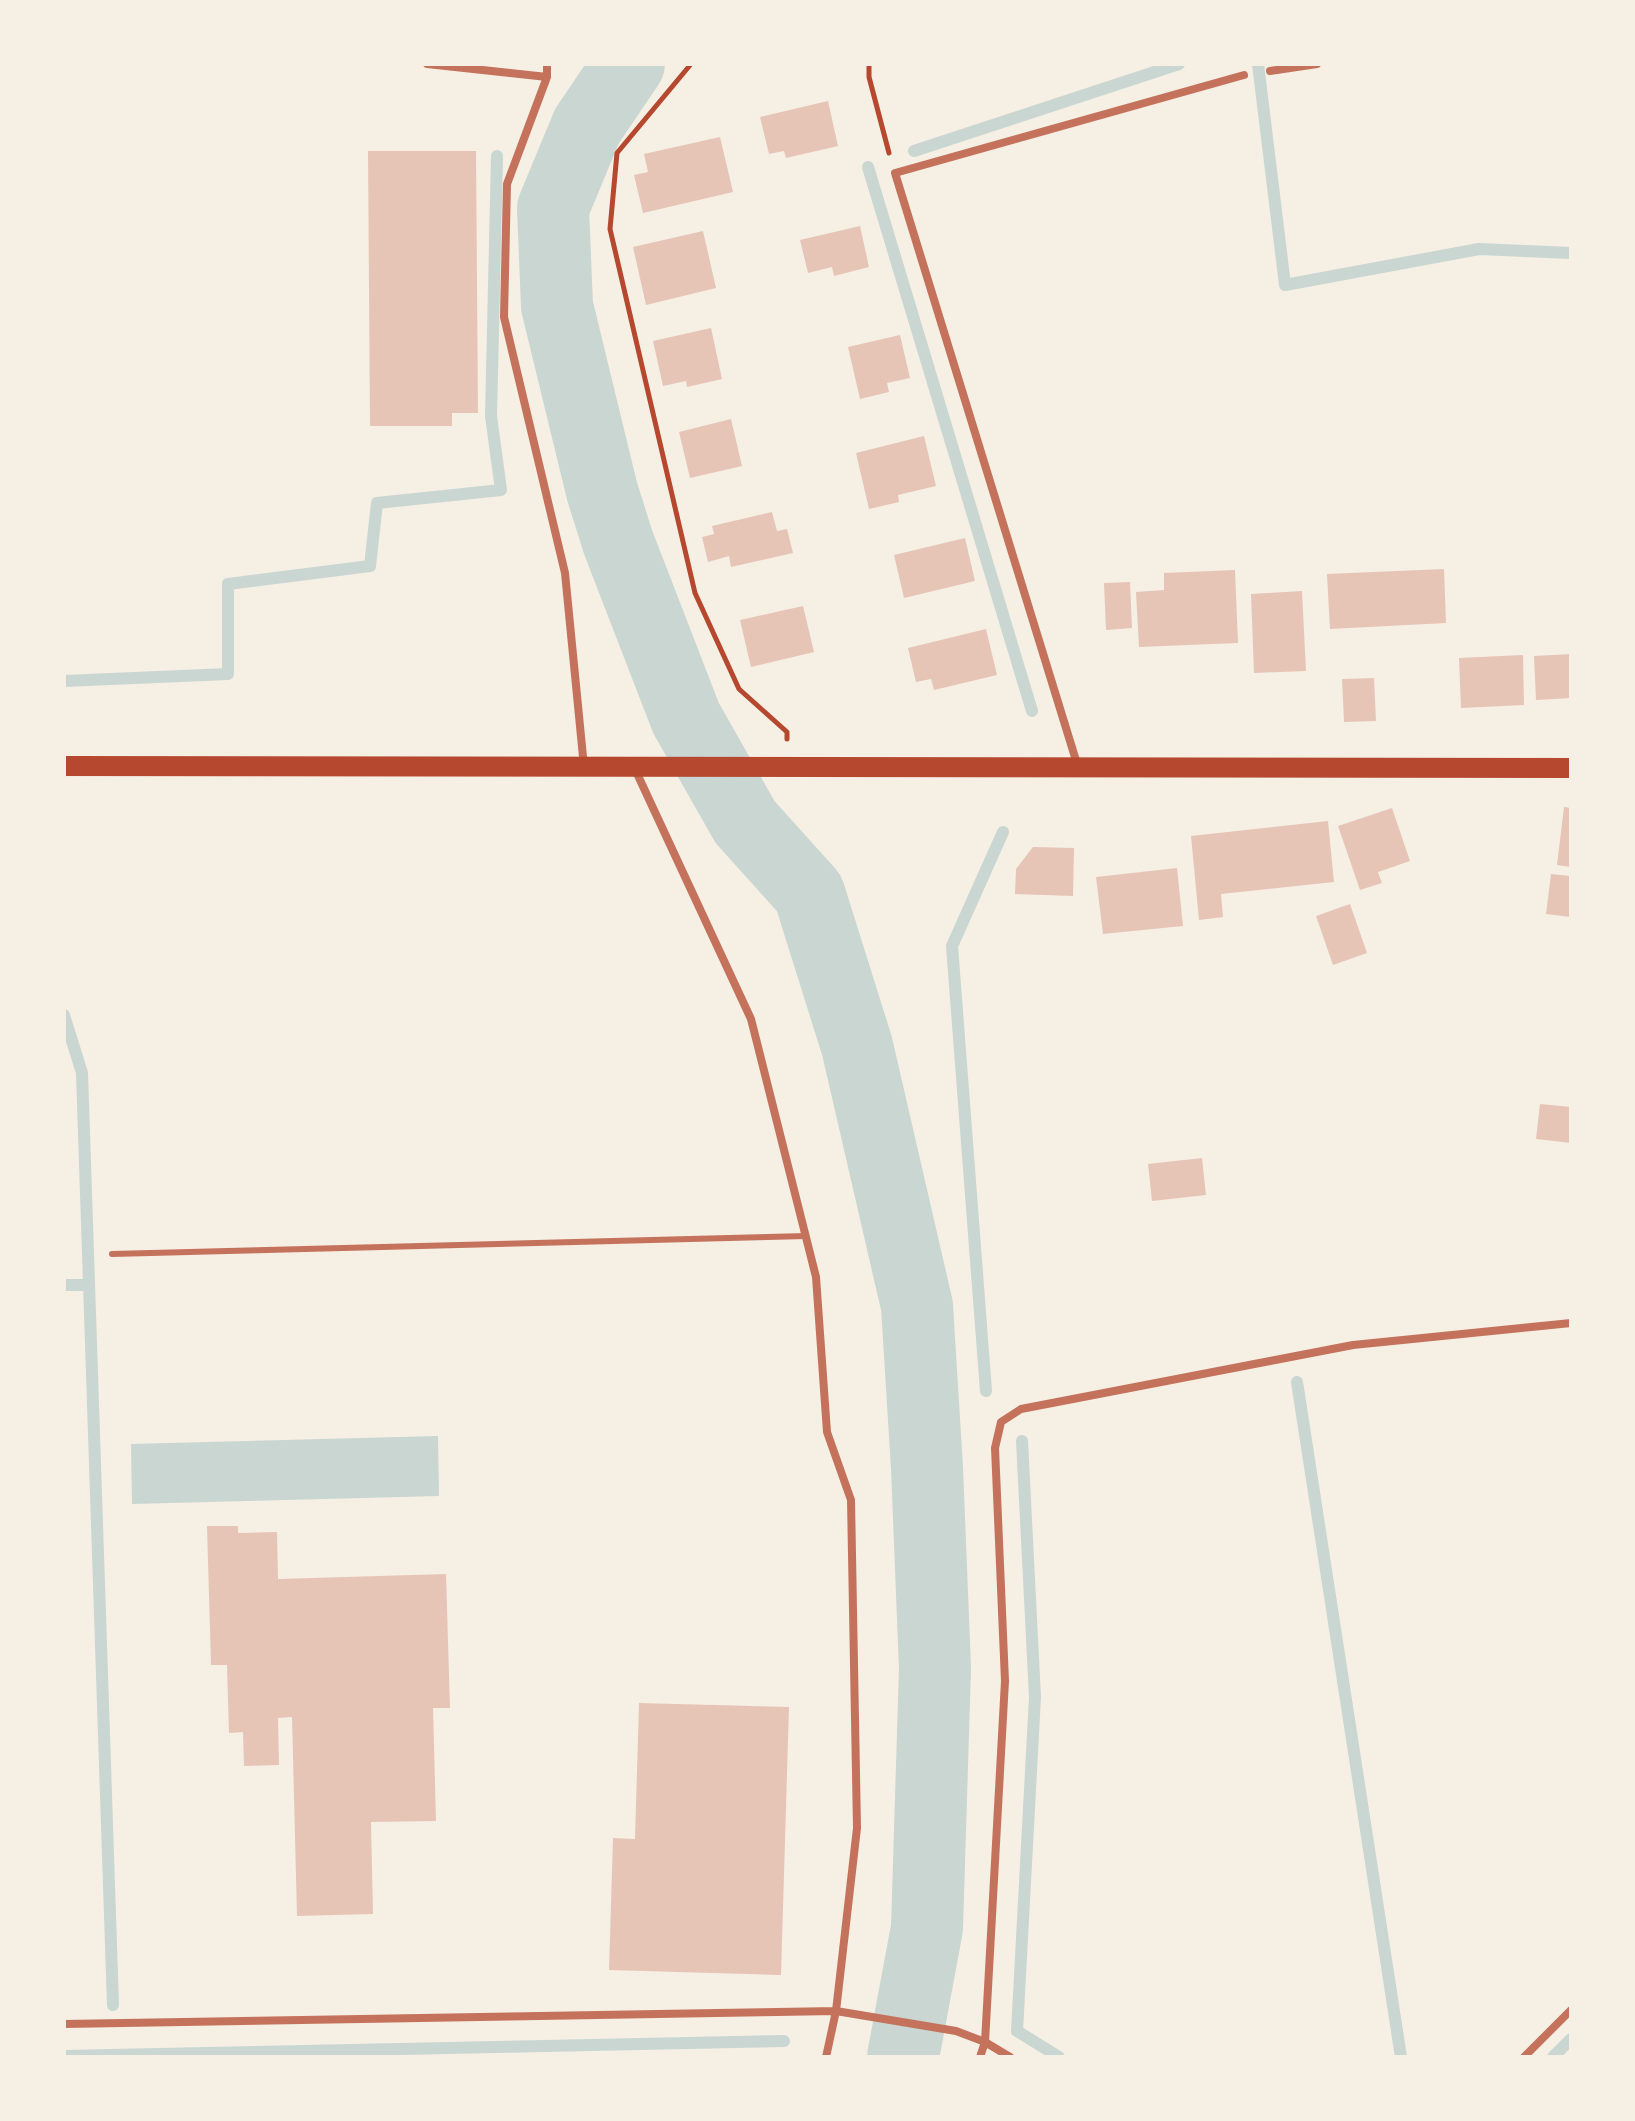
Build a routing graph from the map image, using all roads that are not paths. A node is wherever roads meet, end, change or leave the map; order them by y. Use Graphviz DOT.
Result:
graph roads {
  1 [pos="427,64"];
  2 [pos="547,64"];
  3 [pos="1317,64"];
  4 [pos="1270,71"];
  5 [pos="1244,75"];
  6 [pos="547,77"];
  7 [pos="64,766"];
  8 [pos="584,767"];
  9 [pos="634,767"];
  10 [pos="1079,767"];
  11 [pos="1571,768"];
  12 [pos="806,1236"];
  13 [pos="112,1254"];
  14 [pos="1571,1323"];
  15 [pos="1571,2010"];
  16 [pos="836,2011"];
  17 [pos="64,2024"];
  18 [pos="985,2042"];
  19 [pos="826,2057"];
  20 [pos="980,2057"];
  21 [pos="1010,2057"];
  22 [pos="1524,2057"];
  1 -- 6 [label="street"];
  2 -- 6 [label="street"];
  3 -- 4 [label="street"];
  5 -- 10 [label="street"];
  6 -- 8 [label="street"];
  7 -- 8 [label="main road"];
  8 -- 9 [label="main road"];
  9 -- 10 [label="main road"];
  9 -- 12 [label="street"];
  10 -- 11 [label="main road"];
  12 -- 13 [label="lane"];
  12 -- 16 [label="street"];
  14 -- 18 [label="street"];
  15 -- 22 [label="street"];
  16 -- 17 [label="street"];
  16 -- 18 [label="street"];
  16 -- 19 [label="street"];
  18 -- 20 [label="street"];
  18 -- 21 [label="street"];
}
